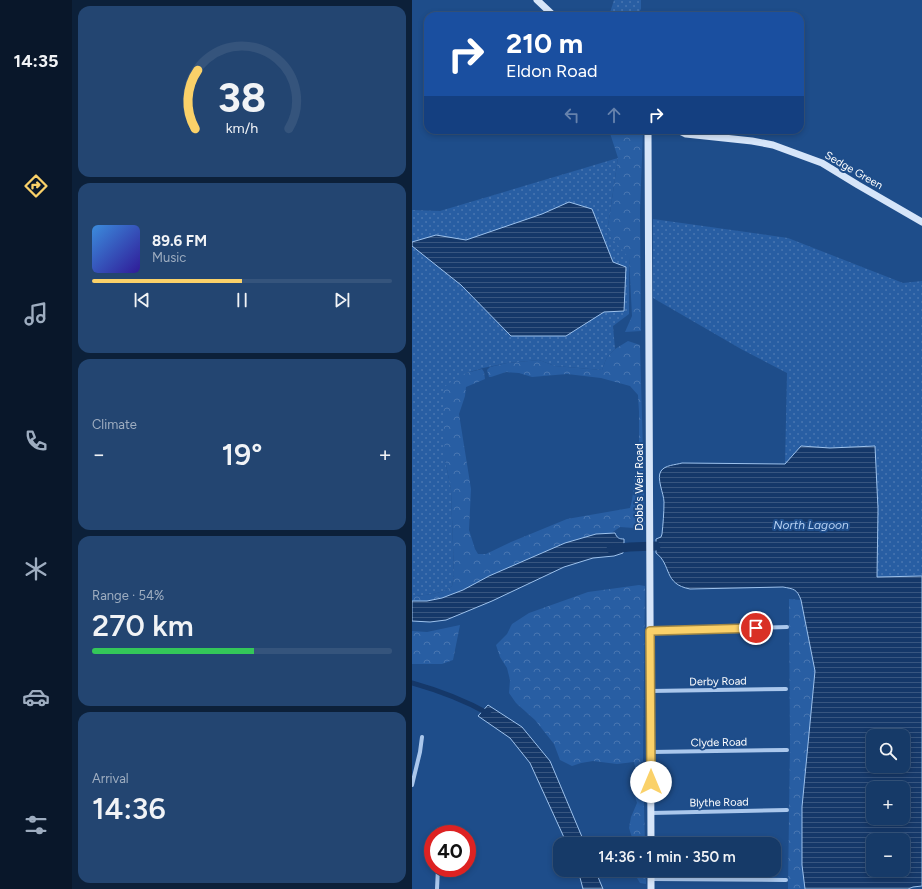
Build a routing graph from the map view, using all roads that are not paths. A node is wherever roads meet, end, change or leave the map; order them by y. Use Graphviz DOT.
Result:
graph roads {
  1 [pos="537,0"];
  2 [pos="550,12"];
  3 [pos="648,134"];
  4 [pos="686,134"];
  5 [pos="922,222"];
  6 [pos="787,627"];
  7 [pos="650,631"];
  8 [pos="786,689"];
  9 [pos="650,691"];
  10 [pos="422,737"];
  11 [pos="786,750"];
  12 [pos="651,752"];
  13 [pos="412,784"];
  14 [pos="787,810"];
  15 [pos="651,813"];
  16 [pos="651,837"];
  17 [pos="438,877"];
  18 [pos="651,879"];
  19 [pos="786,880"];
  20 [pos="437,889"];
  21 [pos="651,889"];
  1 -- 2 [label="street"];
  3 -- 7 [label="street, Dobb's Weir Road"];
  4 -- 5 [label="street, Sedge Green"];
  6 -- 7 [label="street"];
  7 -- 9 [label="street, Dobb's Weir Road"];
  8 -- 9 [label="street, Derby Road"];
  9 -- 12 [label="street, Dobb's Weir Road"];
  10 -- 13 [label="street"];
  11 -- 12 [label="street, Clyde Road"];
  12 -- 15 [label="street, Dobb's Weir Road"];
  14 -- 15 [label="street, Blythe Road"];
  15 -- 16 [label="street, Dobb's Weir Road"];
  17 -- 20 [label="street"];
  18 -- 19 [label="street"];
  18 -- 21 [label="street"];
}
